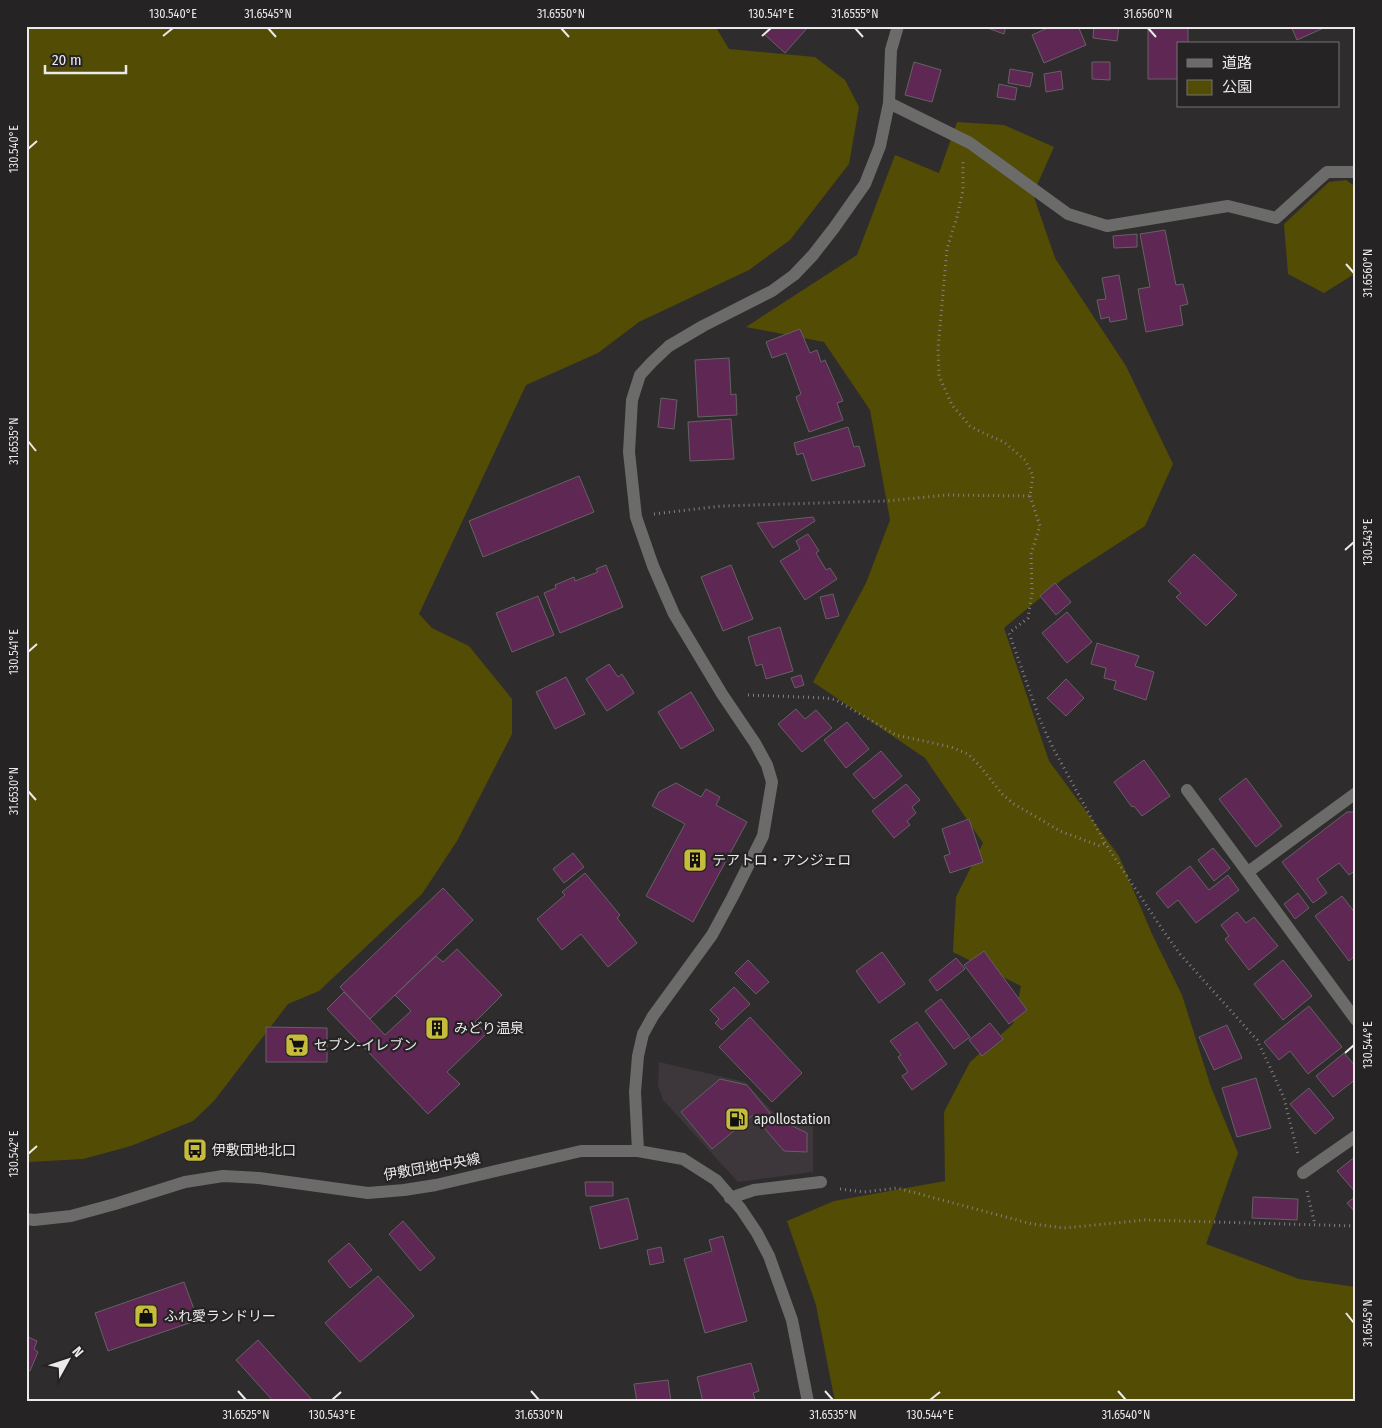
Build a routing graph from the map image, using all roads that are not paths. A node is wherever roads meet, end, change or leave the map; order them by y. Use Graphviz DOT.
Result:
graph roads {
  1 [pos="898,26"];
  2 [pos="889,104"];
  3 [pos="1356,172"];
  4 [pos="1187,790"];
  5 [pos="1356,793"];
  6 [pos="1248,872"];
  7 [pos="1356,1020"];
  8 [pos="1356,1136"];
  9 [pos="638,1151"];
  10 [pos="1303,1173"];
  11 [pos="821,1182"];
  12 [pos="730,1198"];
  13 [pos="26,1219"];
  14 [pos="808,1402"];
  1 -- 2 [label="street"];
  2 -- 3 [label="street"];
  2 -- 9 [label="street"];
  4 -- 6 [label="street"];
  5 -- 6 [label="street"];
  6 -- 7 [label="street"];
  8 -- 10 [label="street"];
  9 -- 12 [label="street, 伊敷団地中央線"];
  9 -- 13 [label="street, 伊敷団地中央線"];
  11 -- 12 [label="street"];
  12 -- 14 [label="street, 伊敷団地中央線"];
}
